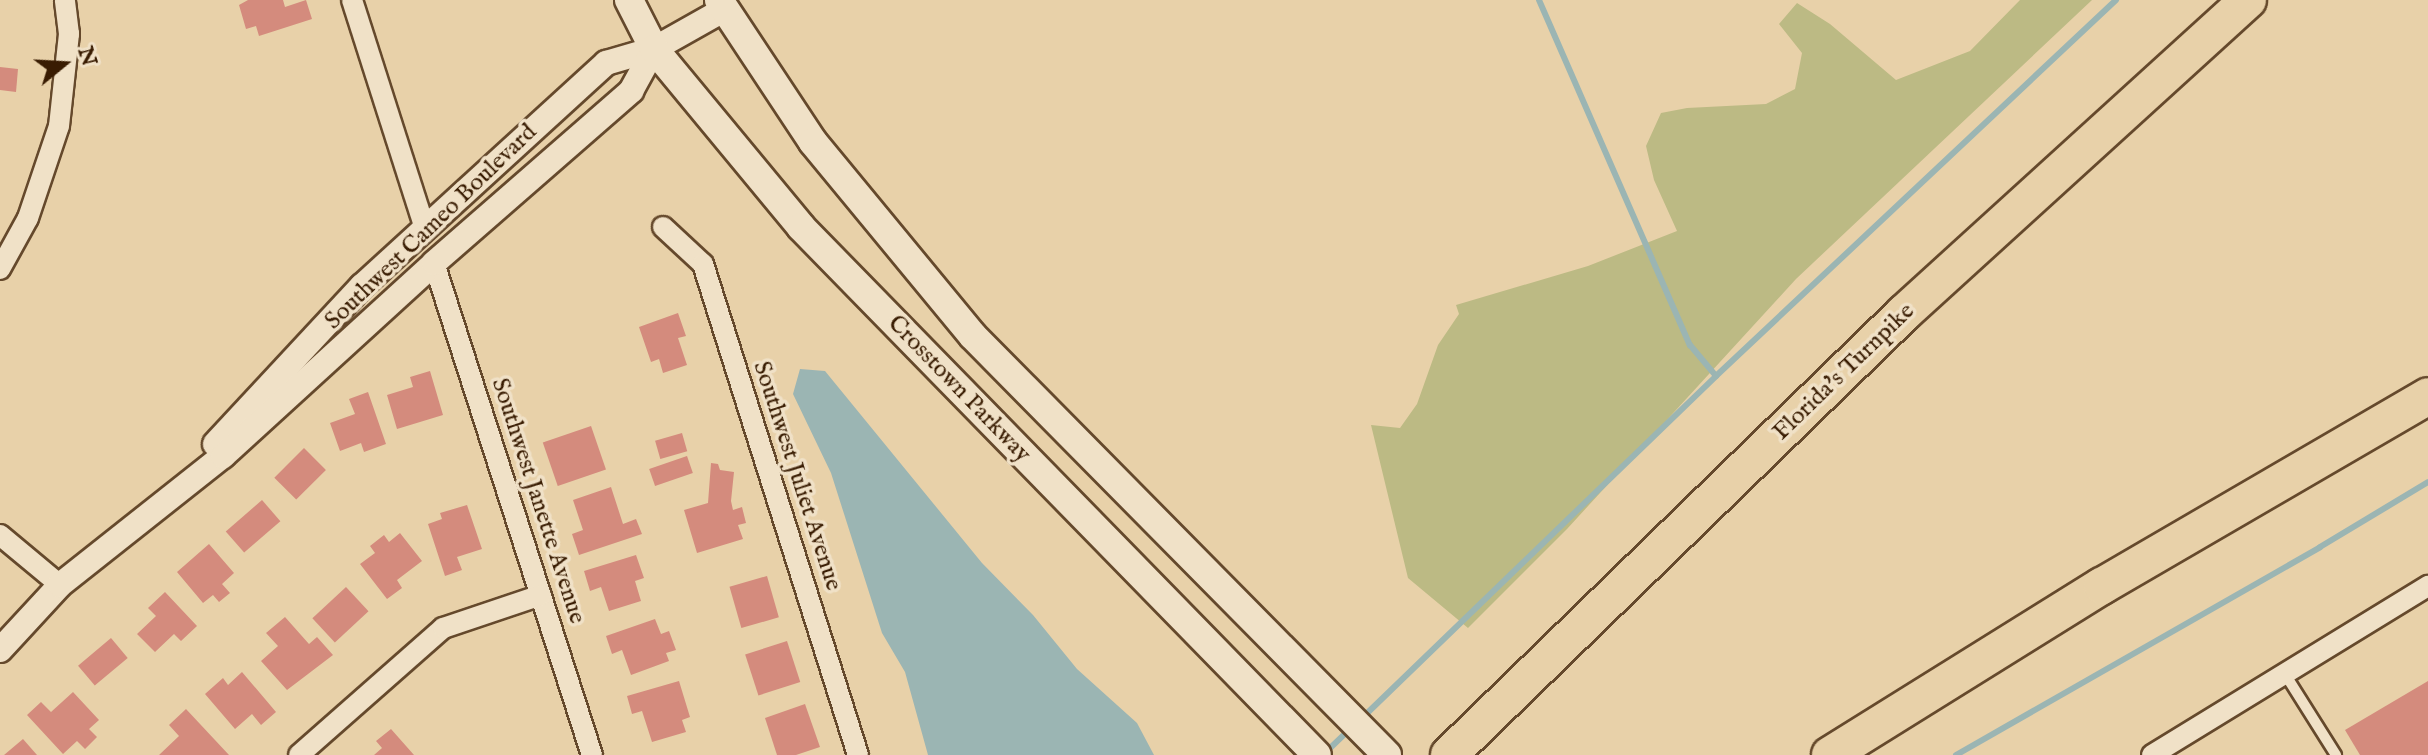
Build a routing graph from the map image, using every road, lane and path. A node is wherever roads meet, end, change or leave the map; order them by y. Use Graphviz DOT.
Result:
graph roads {
  1 [pos="65,0"];
  2 [pos="352,0"];
  3 [pos="629,0"];
  4 [pos="2248,0"];
  5 [pos="2264,0"];
  6 [pos="727,3"];
  7 [pos="2216,30"];
  8 [pos="654,49"];
  9 [pos="424,226"];
  10 [pos="663,227"];
  11 [pos="434,263"];
  12 [pos="0,269"];
  13 [pos="2428,378"];
  14 [pos="2428,396"];
  15 [pos="2316,460"];
  16 [pos="201,471"];
  17 [pos="0,535"];
  18 [pos="60,585"];
  19 [pos="2428,586"];
  20 [pos="541,595"];
  21 [pos="0,650"];
  22 [pos="2285,674"];
  23 [pos="299,755"];
  24 [pos="592,755"];
  25 [pos="858,755"];
  26 [pos="1317,755"];
  27 [pos="1387,755"];
  28 [pos="1449,755"];
  29 [pos="1830,755"];
  30 [pos="2152,755"];
  31 [pos="2336,755"];
  1 -- 12 [label="street"];
  2 -- 9 [label="street"];
  3 -- 8 [label="main road, Crosstown Parkway"];
  4 -- 7 [label="highway, Florida's Turnpike"];
  5 -- 7 [label="highway"];
  6 -- 8 [label="street, Southwest Cameo Boulevard"];
  6 -- 27 [label="main road, Crosstown Parkway"];
  7 -- 28 [label="highway, Florida's Turnpike"];
  8 -- 9 [label="street, Southwest Cameo Boulevard"];
  8 -- 11 [label="street, Southwest Cameo Boulevard"];
  8 -- 26 [label="main road, Crosstown Parkway"];
  9 -- 16 [label="street, Southwest Cameo Boulevard"];
  10 -- 25 [label="street, Southwest Juliet Avenue"];
  11 -- 16 [label="street, Southwest Cameo Boulevard"];
  11 -- 20 [label="street, Southwest Janette Avenue"];
  13 -- 15 [label="highway"];
  14 -- 15 [label="highway"];
  15 -- 29 [label="highway"];
  16 -- 18 [label="street, Southwest Cameo Boulevard"];
  17 -- 18 [label="street"];
  18 -- 21 [label="street, Southwest Cameo Boulevard"];
  19 -- 22 [label="street"];
  20 -- 23 [label="street"];
  20 -- 24 [label="street, Southwest Janette Avenue"];
  22 -- 30 [label="street"];
  22 -- 31 [label="lane"];
}
